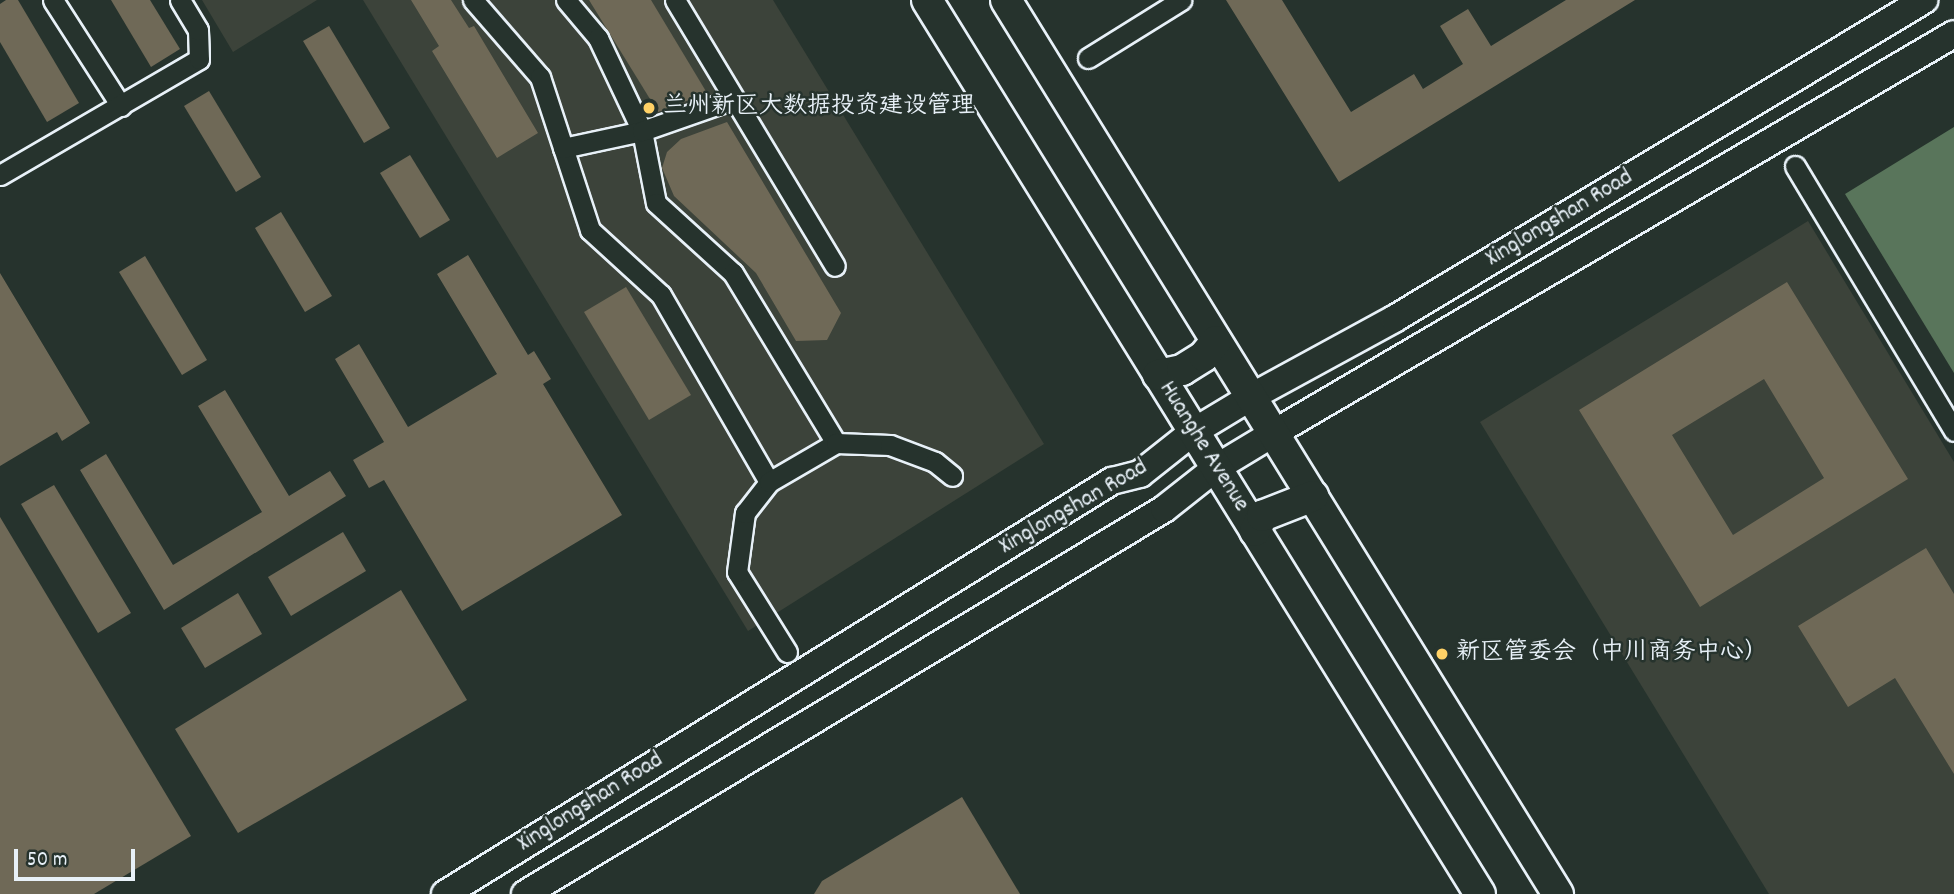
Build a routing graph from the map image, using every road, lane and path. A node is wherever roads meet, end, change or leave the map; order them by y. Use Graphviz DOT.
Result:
graph roads {
  1 [pos="53,0"];
  2 [pos="180,0"];
  3 [pos="473,0"];
  4 [pos="566,0"];
  5 [pos="675,0"];
  6 [pos="927,0"];
  7 [pos="1006,0"];
  8 [pos="1181,0"];
  9 [pos="1924,0"];
  10 [pos="1954,34"];
  11 [pos="1088,58"];
  12 [pos="734,99"];
  13 [pos="121,106"];
  14 [pos="642,131"];
  15 [pos="563,148"];
  16 [pos="1795,166"];
  17 [pos="0,175"];
  18 [pos="835,266"];
  19 [pos="1216,341"];
  20 [pos="1317,361"];
  21 [pos="1158,375"];
  22 [pos="1338,395"];
  23 [pos="1251,397"];
  24 [pos="1954,431"];
  25 [pos="1193,432"];
  26 [pos="1274,433"];
  27 [pos="836,443"];
  28 [pos="1216,468"];
  29 [pos="1140,474"];
  30 [pos="952,476"];
  31 [pos="769,482"];
  32 [pos="1313,496"];
  33 [pos="1164,509"];
  34 [pos="1255,531"];
  35 [pos="787,652"];
  36 [pos="444,894"];
  37 [pos="525,894"];
  38 [pos="1480,894"];
  39 [pos="1558,894"];
  1 -- 13 [label="street"];
  2 -- 13 [label="street"];
  3 -- 15 [label="street"];
  4 -- 14 [label="street"];
  5 -- 12 [label="street"];
  6 -- 21 [label="main road, Huanghe Avenue"];
  7 -- 19 [label="main road"];
  8 -- 11 [label="street"];
  9 -- 20 [label="street, Xinglongshan Road"];
  10 -- 22 [label="street, Xinglongshan Road"];
  12 -- 14 [label="street"];
  12 -- 18 [label="street"];
  13 -- 17 [label="street"];
  14 -- 15 [label="street"];
  14 -- 27 [label="street"];
  15 -- 31 [label="street"];
  16 -- 24 [label="street"];
  19 -- 21 [label="main road"];
  19 -- 23 [label="main road"];
  20 -- 22 [label="street"];
  20 -- 23 [label="street, Xinglongshan Road"];
  21 -- 25 [label="main road, Huanghe Avenue"];
  22 -- 26 [label="street, Xinglongshan Road"];
  23 -- 25 [label="street, Xinglongshan Road"];
  23 -- 26 [label="main road"];
  25 -- 28 [label="main road, Huanghe Avenue"];
  25 -- 29 [label="street, Xinglongshan Road"];
  26 -- 28 [label="street, Xinglongshan Road"];
  26 -- 32 [label="main road"];
  27 -- 30 [label="street"];
  27 -- 31 [label="street"];
  28 -- 33 [label="street, Xinglongshan Road"];
  28 -- 34 [label="main road, Huanghe Avenue"];
  29 -- 33 [label="street"];
  29 -- 36 [label="street, Xinglongshan Road"];
  31 -- 35 [label="street"];
  32 -- 34 [label="main road"];
  32 -- 39 [label="main road"];
  33 -- 37 [label="street, Xinglongshan Road"];
  34 -- 38 [label="main road, Huanghe Avenue"];
}
